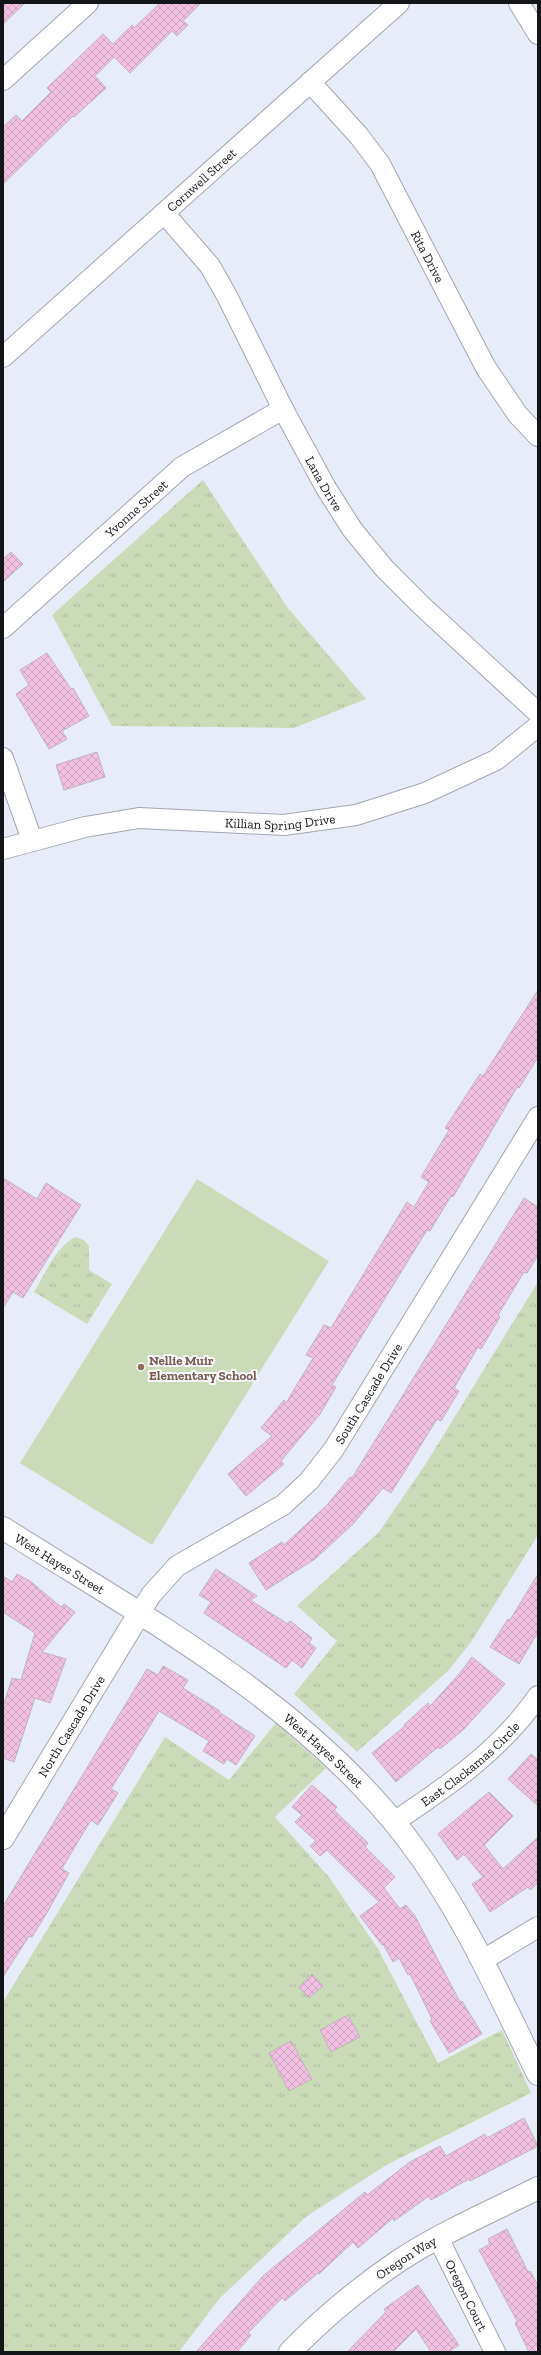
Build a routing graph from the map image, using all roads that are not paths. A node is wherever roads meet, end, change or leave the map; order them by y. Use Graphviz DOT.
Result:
graph roads {
  1 [pos="88,3"];
  2 [pos="399,3"];
  3 [pos="519,3"];
  4 [pos="538,34"];
  5 [pos="3,80"];
  6 [pos="310,82"];
  7 [pos="164,213"];
  8 [pos="3,357"];
  9 [pos="283,409"];
  10 [pos="538,436"];
  11 [pos="3,628"];
  12 [pos="538,713"];
  13 [pos="538,726"];
  14 [pos="3,758"];
  15 [pos="32,840"];
  16 [pos="3,849"];
  17 [pos="538,1117"];
  18 [pos="3,1528"];
  19 [pos="139,1614"];
  20 [pos="538,1696"];
  21 [pos="394,1822"];
  22 [pos="3,1838"];
  23 [pos="538,1927"];
  24 [pos="482,1960"];
  25 [pos="538,2074"];
  26 [pos="538,2188"];
  27 [pos="438,2238"];
  28 [pos="290,2352"];
  29 [pos="495,2352"];
  1 -- 5 [label="street"];
  2 -- 6 [label="street, Cornwell Street"];
  3 -- 4 [label="street"];
  6 -- 7 [label="street, Cornwell Street"];
  6 -- 10 [label="street, Rita Drive"];
  7 -- 8 [label="street, Cornwell Street"];
  7 -- 9 [label="street, Lana Drive"];
  9 -- 11 [label="street, Yvonne Street"];
  9 -- 12 [label="street, Lana Drive"];
  13 -- 15 [label="street, Killian Spring Drive"];
  14 -- 15 [label="street"];
  15 -- 16 [label="street, Killian Spring Drive"];
  17 -- 19 [label="street, South Cascade Drive"];
  18 -- 19 [label="street, West Hayes Street"];
  19 -- 21 [label="street, West Hayes Street"];
  19 -- 22 [label="street, North Cascade Drive"];
  20 -- 21 [label="street, East Clackamas Circle"];
  21 -- 24 [label="street, West Hayes Street"];
  23 -- 24 [label="street"];
  24 -- 25 [label="street, West Hayes Street"];
  26 -- 27 [label="street, Oregon Way"];
  27 -- 28 [label="street, Oregon Way"];
  27 -- 29 [label="street, Oregon Court"];
}
